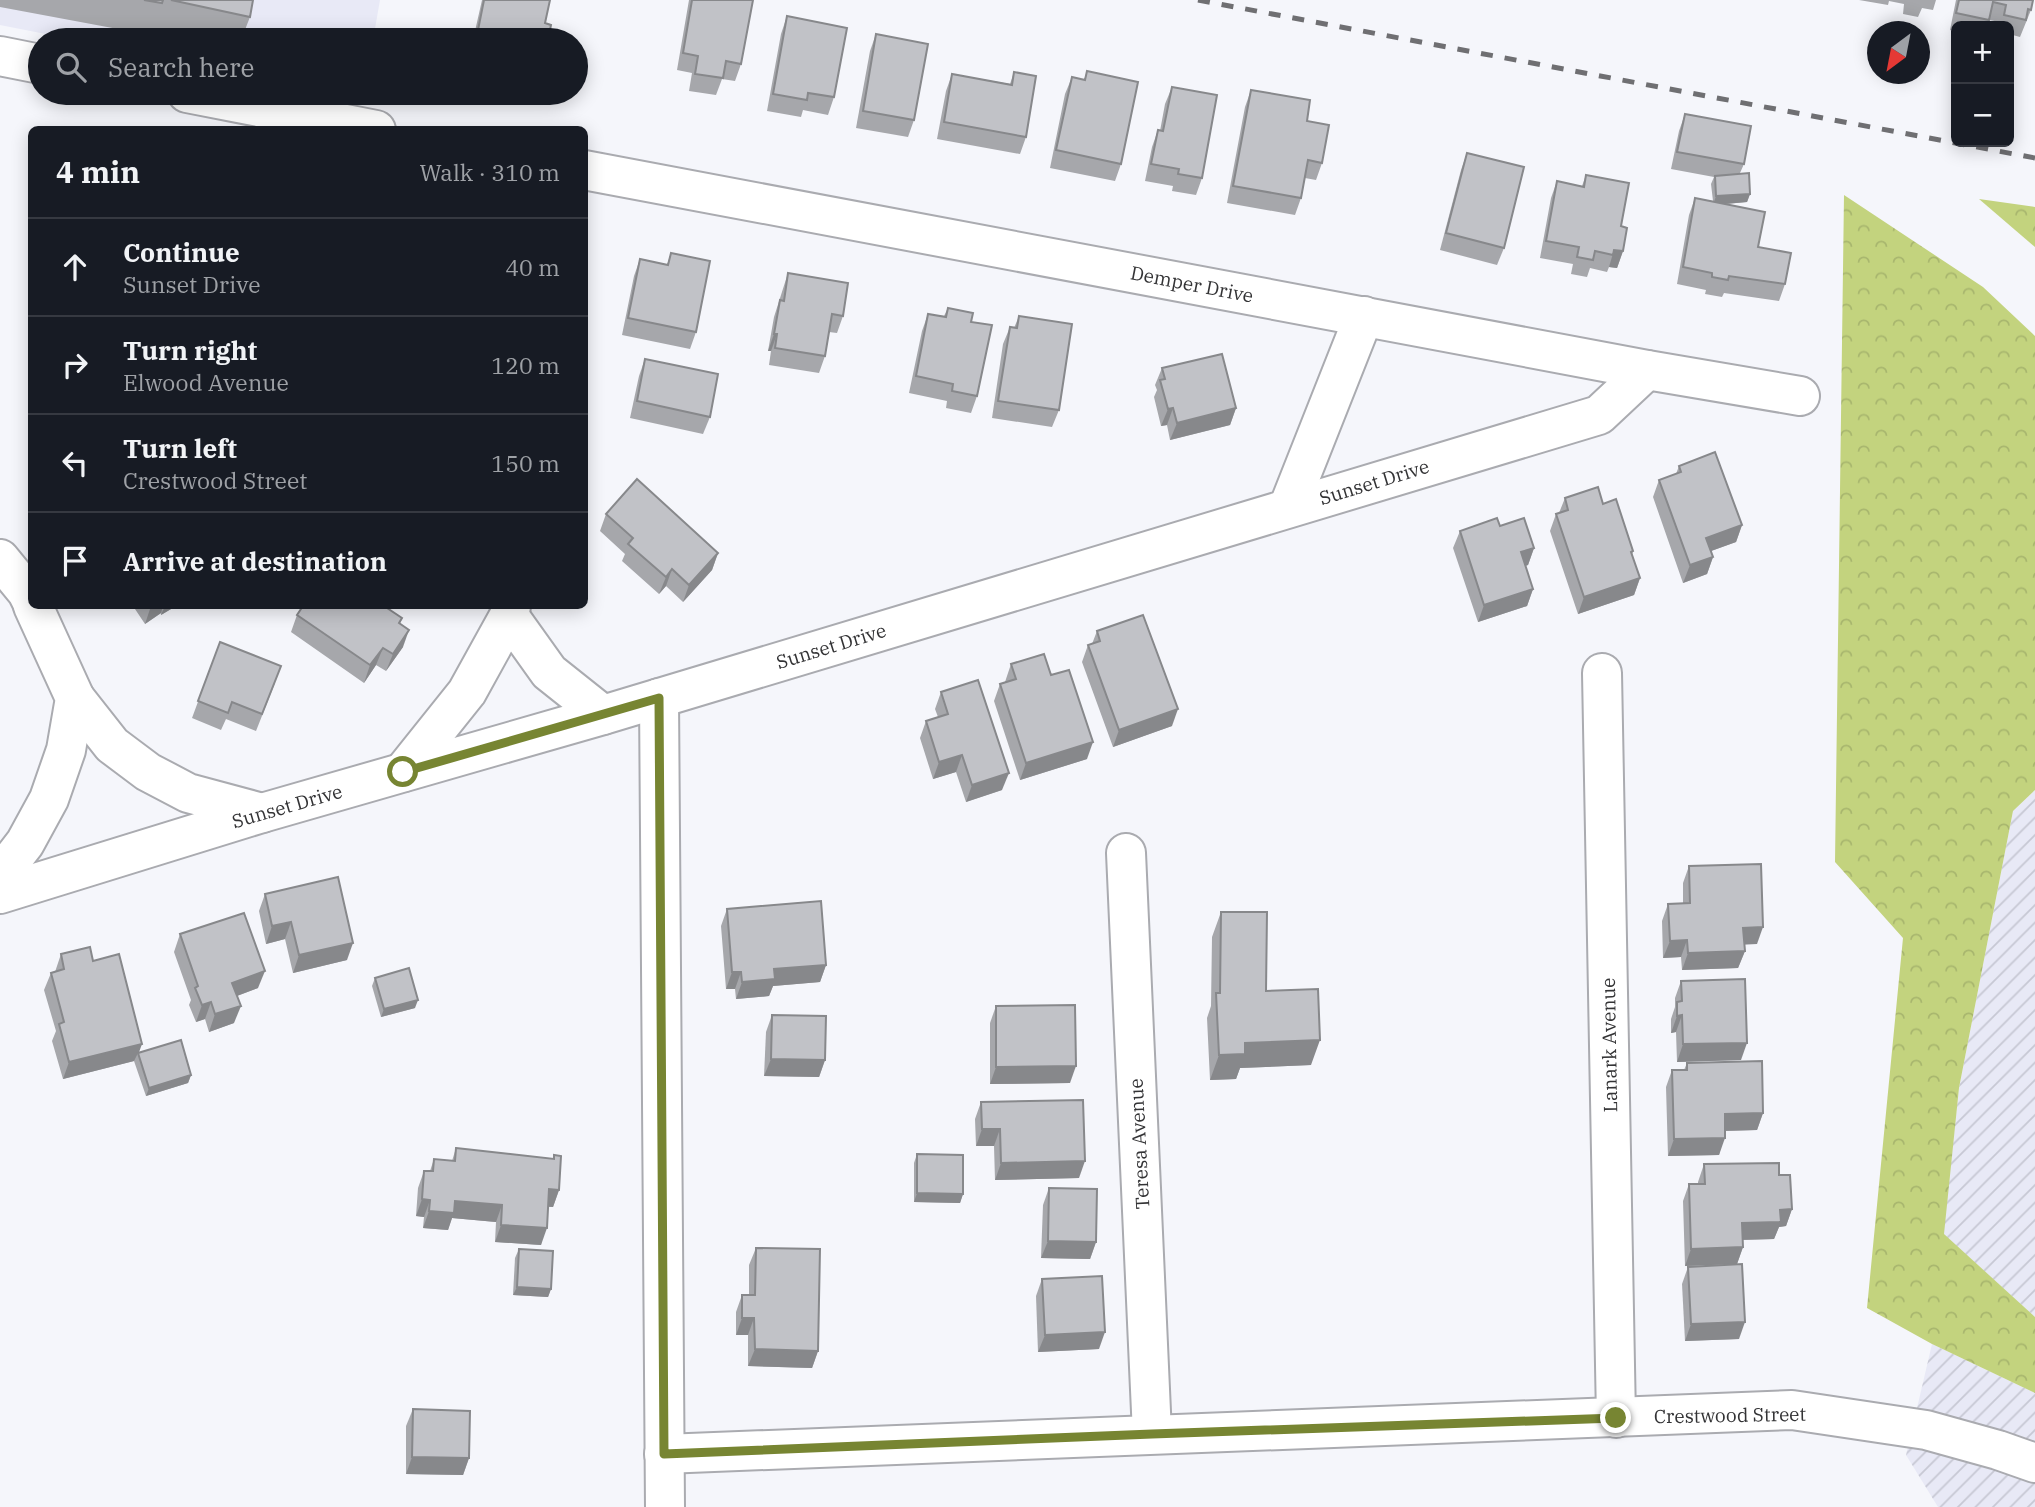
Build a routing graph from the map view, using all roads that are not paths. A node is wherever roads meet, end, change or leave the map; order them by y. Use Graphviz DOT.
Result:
graph roads {
  1 [pos="0,56"];
  2 [pos="28,62"];
  3 [pos="248,105"];
  4 [pos="356,126"];
  5 [pos="588,171"];
  6 [pos="1364,316"];
  7 [pos="1647,370"];
  8 [pos="1800,396"];
  9 [pos="1288,508"];
  10 [pos="0,559"];
  11 [pos="28,594"];
  12 [pos="34,609"];
  13 [pos="510,611"];
  14 [pos="1602,673"];
  15 [pos="75,698"];
  16 [pos="659,698"];
  17 [pos="603,715"];
  18 [pos="403,772"];
  19 [pos="262,813"];
  20 [pos="1126,853"];
  21 [pos="0,875"];
  22 [pos="0,894"];
  23 [pos="1616,1418"];
  24 [pos="1152,1434"];
  25 [pos="664,1454"];
  26 [pos="2035,1463"];
  27 [pos="665,1507"];
  1 -- 2 [label="street"];
  3 -- 4 [label="street"];
  5 -- 6 [label="street, Demper Drive"];
  6 -- 7 [label="street, Demper Drive"];
  6 -- 9 [label="street"];
  7 -- 8 [label="street, Demper Drive"];
  7 -- 9 [label="street, Sunset Drive"];
  9 -- 16 [label="street, Sunset Drive"];
  10 -- 11 [label="street"];
  12 -- 15 [label="street"];
  13 -- 17 [label="street"];
  13 -- 18 [label="street"];
  14 -- 23 [label="street, Lanark Avenue"];
  15 -- 19 [label="street"];
  15 -- 21 [label="street"];
  16 -- 17 [label="street, Sunset Drive"];
  16 -- 25 [label="street"];
  17 -- 18 [label="street, Sunset Drive"];
  18 -- 19 [label="street, Sunset Drive"];
  19 -- 22 [label="street, Sunset Drive"];
  20 -- 24 [label="street, Teresa Avenue"];
  23 -- 24 [label="street, Crestwood Street"];
  23 -- 26 [label="street, Crestwood Street"];
  24 -- 25 [label="street, Crestwood Street"];
  25 -- 27 [label="street"];
}
